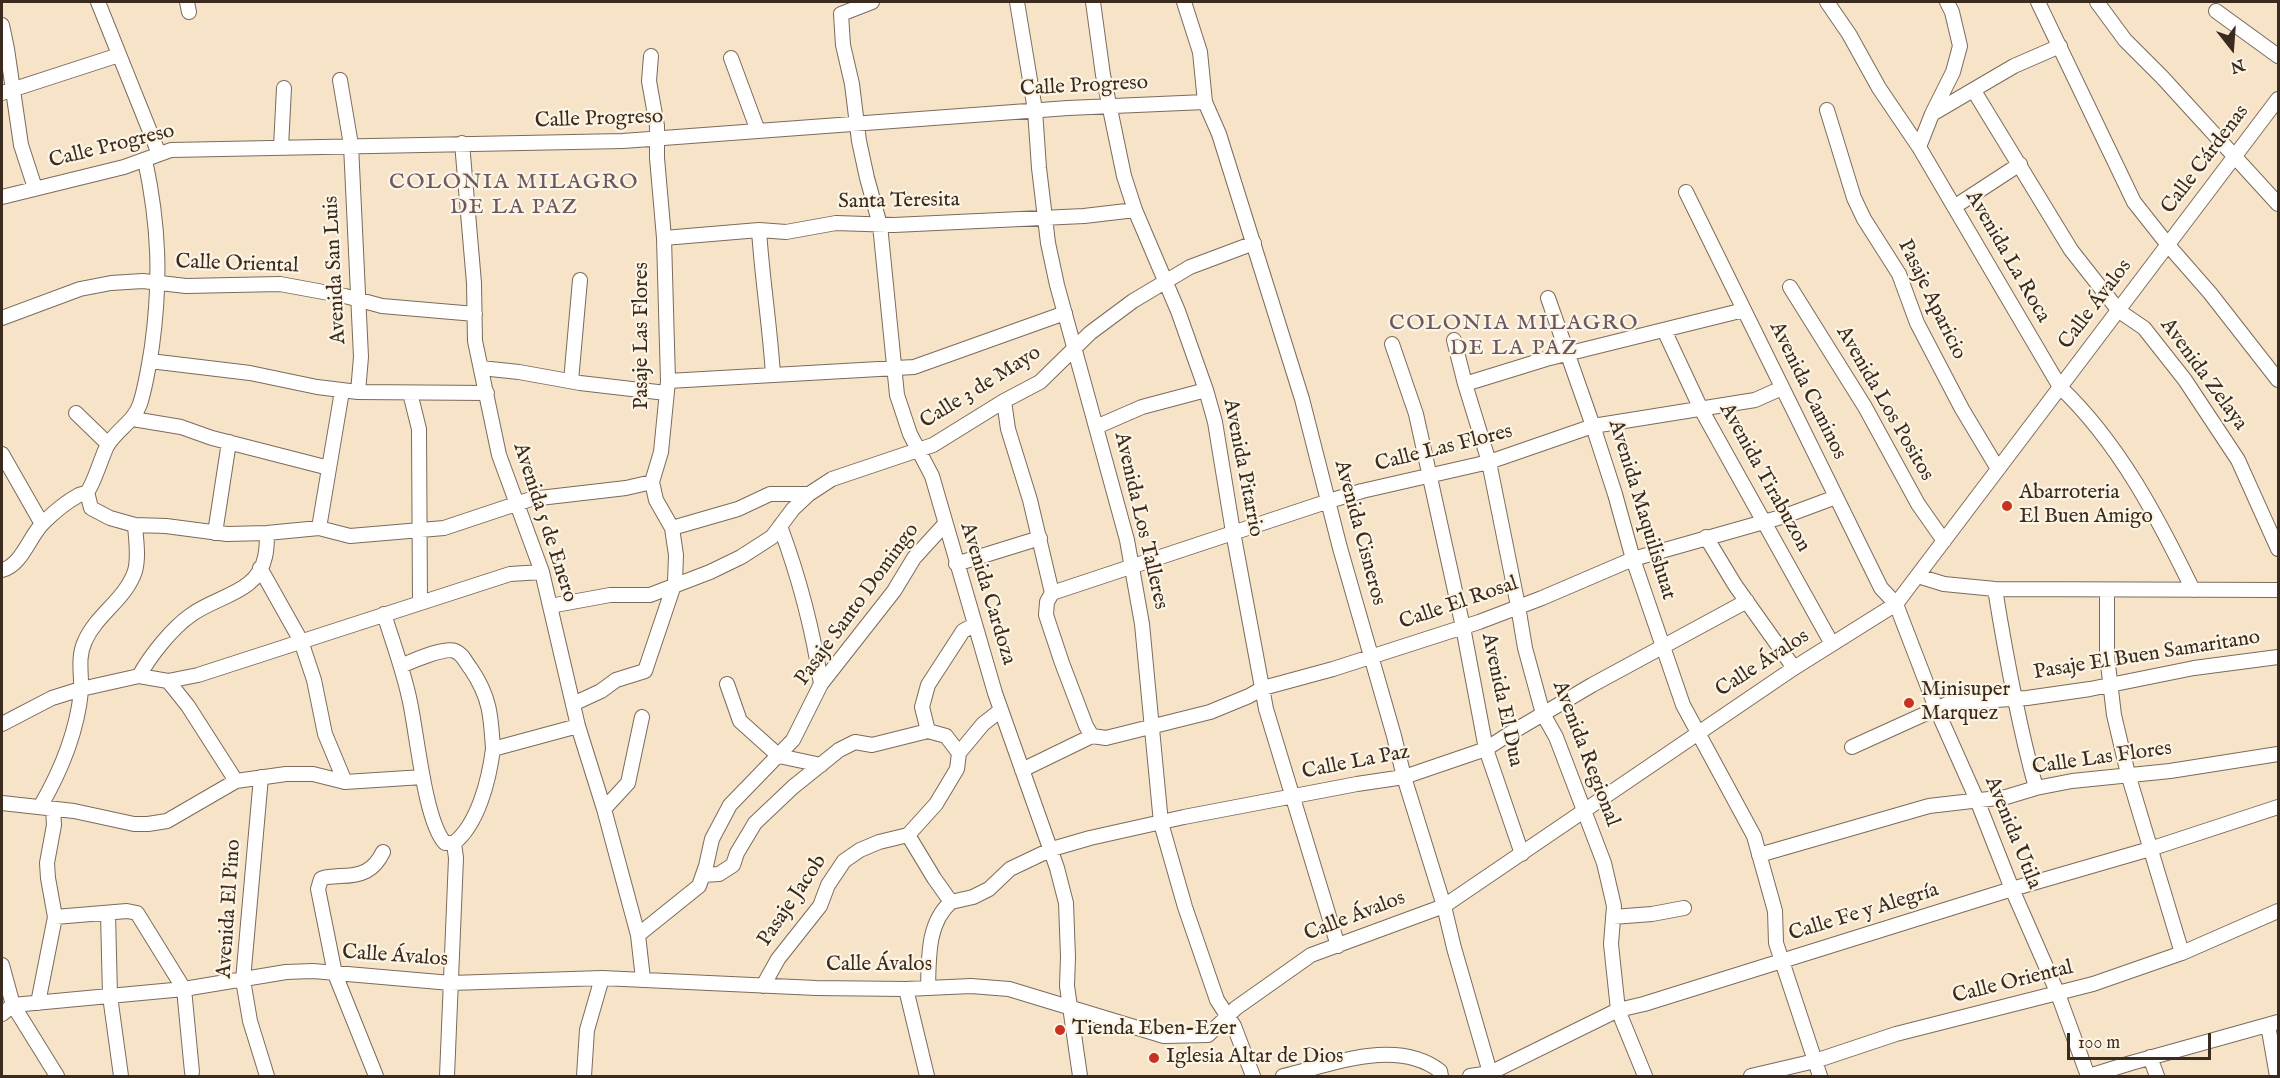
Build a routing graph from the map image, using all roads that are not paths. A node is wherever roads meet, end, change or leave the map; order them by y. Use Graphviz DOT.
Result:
graph roads {
  1 [pos="98,2"];
  2 [pos="872,2"];
  3 [pos="1017,2"];
  4 [pos="1093,2"];
  5 [pos="1184,2"];
  6 [pos="1827,2"];
  7 [pos="1947,2"];
  8 [pos="2038,2"];
  9 [pos="2097,2"];
  10 [pos="2216,11"];
  11 [pos="2,25"];
  12 [pos="2060,46"];
  13 [pos="119,56"];
  14 [pos="651,56"];
  15 [pos="2278,56"];
  16 [pos="731,58"];
  17 [pos="340,80"];
  18 [pos="284,88"];
  19 [pos="7,91"];
  20 [pos="1974,91"];
  21 [pos="2278,101"];
  22 [pos="1205,102"];
  23 [pos="1109,106"];
  24 [pos="1035,110"];
  25 [pos="1827,110"];
  26 [pos="1932,114"];
  27 [pos="857,123"];
  28 [pos="758,131"];
  29 [pos="657,139"];
  30 [pos="462,143"];
  31 [pos="351,145"];
  32 [pos="281,147"];
  33 [pos="1919,147"];
  34 [pos="159,154"];
  35 [pos="2235,156"];
  36 [pos="145,160"];
  37 [pos="2020,164"];
  38 [pos="35,189"];
  39 [pos="1686,192"];
  40 [pos="2,197"];
  41 [pos="2278,204"];
  42 [pos="1954,207"];
  43 [pos="1135,210"];
  44 [pos="1045,218"];
  45 [pos="880,225"];
  46 [pos="759,230"];
  47 [pos="664,238"];
  48 [pos="1254,243"];
  49 [pos="2168,245"];
  50 [pos="580,280"];
  51 [pos="1166,281"];
  52 [pos="158,283"];
  53 [pos="1790,287"];
  54 [pos="1548,298"];
  55 [pos="357,299"];
  56 [pos="1744,310"];
  57 [pos="2119,310"];
  58 [pos="1065,313"];
  59 [pos="475,314"];
  60 [pos="2,318"];
  61 [pos="1664,330"];
  62 [pos="1454,340"];
  63 [pos="1392,344"];
  64 [pos="1076,348"];
  65 [pos="1568,354"];
  66 [pos="150,361"];
  67 [pos="481,368"];
  68 [pos="895,369"];
  69 [pos="773,375"];
  70 [pos="2278,380"];
  71 [pos="571,381"];
  72 [pos="1465,384"];
  73 [pos="667,387"];
  74 [pos="2060,387"];
  75 [pos="1782,388"];
  76 [pos="1206,390"];
  77 [pos="342,391"];
  78 [pos="358,392"];
  79 [pos="410,393"];
  80 [pos="487,393"];
  81 [pos="1004,401"];
  82 [pos="1701,409"];
  83 [pos="76,413"];
  84 [pos="133,419"];
  85 [pos="1593,426"];
  86 [pos="1096,427"];
  87 [pos="229,442"];
  88 [pos="108,444"];
  89 [pos="918,450"];
  90 [pos="2,454"];
  91 [pos="1489,462"];
  92 [pos="329,468"];
  93 [pos="1998,469"];
  94 [pos="1428,476"];
  95 [pos="652,483"];
  96 [pos="87,492"];
  97 [pos="809,494"];
  98 [pos="1836,497"];
  99 [pos="1329,501"];
  100 [pos="517,503"];
  101 [pos="1762,521"];
  102 [pos="42,524"];
  103 [pos="945,524"];
  104 [pos="135,525"];
  105 [pos="780,526"];
  106 [pos="319,528"];
  107 [pos="672,528"];
  108 [pos="420,530"];
  109 [pos="1233,532"];
  110 [pos="215,533"];
  111 [pos="267,533"];
  112 [pos="1706,537"];
  113 [pos="1040,538"];
  114 [pos="1944,541"];
  115 [pos="2278,549"];
  116 [pos="1633,559"];
  117 [pos="956,564"];
  118 [pos="1131,566"];
  119 [pos="260,568"];
  120 [pos="2,570"];
  121 [pos="542,572"];
  122 [pos="1918,576"];
  123 [pos="674,585"];
  124 [pos="1995,590"];
  125 [pos="2107,590"];
  126 [pos="2193,590"];
  127 [pos="2278,590"];
  128 [pos="1052,593"];
  129 [pos="1747,601"];
  130 [pos="420,603"];
  131 [pos="1896,604"];
  132 [pos="550,606"];
  133 [pos="1518,606"];
  134 [pos="384,614"];
  135 [pos="974,625"];
  136 [pos="1464,627"];
  137 [pos="301,641"];
  138 [pos="1832,644"];
  139 [pos="1663,646"];
  140 [pos="1371,656"];
  141 [pos="2278,657"];
  142 [pos="401,666"];
  143 [pos="1794,668"];
  144 [pos="139,676"];
  145 [pos="168,681"];
  146 [pos="727,684"];
  147 [pos="821,684"];
  148 [pos="2111,685"];
  149 [pos="1263,688"];
  150 [pos="81,689"];
  151 [pos="2014,698"];
  152 [pos="573,704"];
  153 [pos="1936,708"];
  154 [pos="1001,710"];
  155 [pos="1543,714"];
  156 [pos="642,717"];
  157 [pos="2,724"];
  158 [pos="578,726"];
  159 [pos="1150,729"];
  160 [pos="928,730"];
  161 [pos="1698,732"];
  162 [pos="1092,736"];
  163 [pos="1852,747"];
  164 [pos="493,749"];
  165 [pos="1486,749"];
  166 [pos="959,753"];
  167 [pos="2278,754"];
  168 [pos="779,756"];
  169 [pos="820,765"];
  170 [pos="1022,770"];
  171 [pos="2128,774"];
  172 [pos="261,777"];
  173 [pos="423,777"];
  174 [pos="1404,777"];
  175 [pos="236,781"];
  176 [pos="345,782"];
  177 [pos="2036,788"];
  178 [pos="1293,796"];
  179 [pos="1977,800"];
  180 [pos="2,803"];
  181 [pos="2278,807"];
  182 [pos="47,808"];
  183 [pos="604,809"];
  184 [pos="1583,810"];
  185 [pos="1161,823"];
  186 [pos="908,835"];
  187 [pos="454,843"];
  188 [pos="1052,849"];
  189 [pos="2150,849"];
  190 [pos="383,852"];
  191 [pos="1522,854"];
  192 [pos="1759,855"];
  193 [pos="703,875"];
  194 [pos="2012,889"];
  195 [pos="949,899"];
  196 [pos="1444,906"];
  197 [pos="1684,908"];
  198 [pos="2278,911"];
  199 [pos="108,912"];
  200 [pos="1613,916"];
  201 [pos="55,917"];
  202 [pos="638,935"];
  203 [pos="1338,946"];
  204 [pos="2182,953"];
  205 [pos="1782,961"];
  206 [pos="2,965"];
  207 [pos="335,974"];
  208 [pos="602,978"];
  209 [pos="643,979"];
  210 [pos="243,980"];
  211 [pos="451,983"];
  212 [pos="763,986"];
  213 [pos="928,988"];
  214 [pos="184,989"];
  215 [pos="906,989"];
  216 [pos="2058,994"];
  217 [pos="110,996"];
  218 [pos="38,1003"];
  219 [pos="1069,1007"];
  220 [pos="7,1009"];
  221 [pos="1618,1010"];
  222 [pos="1227,1017"];
  223 [pos="2273,1024"];
  224 [pos="2150,1058"];
  225 [pos="1815,1061"];
  226 [pos="192,1072"];
  227 [pos="1491,1075"];
  228 [pos="57,1077"];
  229 [pos="121,1077"];
  230 [pos="267,1077"];
  231 [pos="376,1077"];
  232 [pos="447,1077"];
  233 [pos="584,1077"];
  234 [pos="927,1077"];
  235 [pos="1080,1077"];
  236 [pos="1253,1077"];
  237 [pos="1283,1077"];
  238 [pos="1441,1077"];
  239 [pos="1470,1077"];
  240 [pos="1645,1077"];
  241 [pos="1751,1077"];
  242 [pos="1820,1077"];
  243 [pos="2089,1077"];
  244 [pos="2157,1077"];
  245 [pos="2277,1077"];
  1 -- 13 [label="street"];
  2 -- 27 [label="street, Avenida Cardoza"];
  3 -- 24 [label="street, Avenida Los Talleres"];
  4 -- 23 [label="street, Avenida Pitarrio"];
  5 -- 22 [label="street, Avenida Cisneros"];
  6 -- 33 [label="street, Avenida La Roca"];
  7 -- 26 [label="street"];
  8 -- 12 [label="street"];
  9 -- 35 [label="street"];
  10 -- 15 [label="street"];
  11 -- 19 [label="street"];
  12 -- 20 [label="street"];
  12 -- 49 [label="street"];
  13 -- 19 [label="street"];
  13 -- 34 [label="street"];
  14 -- 29 [label="street, Pasaje Las Flores"];
  16 -- 28 [label="street"];
  17 -- 31 [label="street, Avenida San Luis"];
  18 -- 32 [label="street"];
  19 -- 38 [label="street"];
  20 -- 26 [label="street"];
  20 -- 37 [label="street, Avenida Zelaya"];
  21 -- 35 [label="street, Calle Cárdenas"];
  22 -- 23 [label="street, Calle Progreso"];
  22 -- 48 [label="street, Avenida Cisneros"];
  23 -- 24 [label="street, Calle Progreso"];
  23 -- 43 [label="street, Avenida Pitarrio"];
  24 -- 27 [label="street, Calle Progreso"];
  24 -- 44 [label="street, Avenida Los Talleres"];
  25 -- 93 [label="street, Pasaje Aparicio"];
  26 -- 33 [label="street"];
  27 -- 28 [label="street, Calle Progreso"];
  27 -- 45 [label="street, Avenida Cardoza"];
  28 -- 29 [label="street, Calle Progreso"];
  29 -- 30 [label="street, Calle Progreso"];
  29 -- 47 [label="street, Pasaje Las Flores"];
  30 -- 31 [label="street, Calle Progreso"];
  30 -- 59 [label="street, Avenida 5 de Enero"];
  31 -- 32 [label="street, Calle Progreso"];
  31 -- 55 [label="street, Avenida San Luis"];
  32 -- 34 [label="street, Calle Progreso"];
  33 -- 42 [label="street, Avenida La Roca"];
  34 -- 36 [label="street, Calle Progreso"];
  35 -- 41 [label="street"];
  35 -- 49 [label="street, Calle Cárdenas"];
  36 -- 38 [label="street, Calle Progreso"];
  36 -- 52 [label="street"];
  37 -- 42 [label="street"];
  37 -- 57 [label="street, Avenida Zelaya"];
  38 -- 40 [label="street, Calle Progreso"];
  39 -- 56 [label="street, Avenida Caminos"];
  42 -- 74 [label="street, Avenida La Roca"];
  43 -- 44 [label="street, Santa Teresita"];
  43 -- 51 [label="street, Avenida Pitarrio"];
  44 -- 45 [label="street, Santa Teresita"];
  44 -- 58 [label="street, Avenida Los Talleres"];
  45 -- 46 [label="street, Santa Teresita"];
  45 -- 68 [label="street, Avenida Cardoza"];
  46 -- 47 [label="street, Santa Teresita"];
  46 -- 69 [label="street"];
  47 -- 73 [label="street, Pasaje Las Flores"];
  48 -- 51 [label="street, Calle 3 de Mayo"];
  48 -- 99 [label="street, Avenida Cisneros"];
  49 -- 57 [label="street, Calle Ávalos"];
  49 -- 70 [label="street"];
  50 -- 71 [label="street"];
  51 -- 64 [label="street, Calle 3 de Mayo"];
  51 -- 76 [label="street, Avenida Pitarrio"];
  52 -- 55 [label="street, Calle Oriental"];
  52 -- 60 [label="street, Calle Oriental"];
  52 -- 66 [label="street"];
  53 -- 114 [label="street, Avenida Los Positos"];
  54 -- 65 [label="street, Avenida Maquilishuat"];
  55 -- 59 [label="street, Calle Oriental"];
  55 -- 78 [label="street, Avenida San Luis"];
  56 -- 61 [label="street"];
  56 -- 75 [label="street, Avenida Caminos"];
  57 -- 74 [label="street, Calle Ávalos"];
  57 -- 115 [label="street, Avenida Zelaya"];
  58 -- 64 [label="street, Avenida Los Talleres"];
  58 -- 68 [label="street"];
  59 -- 67 [label="street, Avenida 5 de Enero"];
  61 -- 65 [label="street"];
  61 -- 82 [label="street, Avenida Tirabuzon"];
  62 -- 72 [label="street, Avenida Regional"];
  63 -- 94 [label="street, Avenida El Dua"];
  64 -- 81 [label="street, Calle 3 de Mayo"];
  64 -- 86 [label="street, Avenida Los Talleres"];
  65 -- 72 [label="street"];
  65 -- 85 [label="street, Avenida Maquilishuat"];
  66 -- 77 [label="street"];
  66 -- 84 [label="street"];
  67 -- 71 [label="street"];
  67 -- 80 [label="street, Avenida 5 de Enero"];
  68 -- 69 [label="street"];
  68 -- 89 [label="street, Avenida Cardoza"];
  69 -- 73 [label="street"];
  71 -- 73 [label="street"];
  72 -- 91 [label="street, Avenida Regional"];
  73 -- 95 [label="street, Pasaje Las Flores"];
  74 -- 93 [label="street, Calle Ávalos"];
  74 -- 126 [label="street, Avenida La Roca"];
  75 -- 82 [label="street, Calle Las Flores"];
  75 -- 98 [label="street, Avenida Caminos"];
  76 -- 86 [label="street"];
  76 -- 109 [label="street, Avenida Pitarrio"];
  77 -- 78 [label="street"];
  77 -- 92 [label="street"];
  78 -- 79 [label="street"];
  79 -- 80 [label="street"];
  79 -- 108 [label="street"];
  80 -- 100 [label="street, Avenida 5 de Enero"];
  81 -- 89 [label="street, Calle 3 de Mayo"];
  81 -- 113 [label="street"];
  82 -- 85 [label="street, Calle Las Flores"];
  82 -- 101 [label="street, Avenida Tirabuzon"];
  83 -- 88 [label="street"];
  84 -- 87 [label="street"];
  84 -- 88 [label="street"];
  85 -- 91 [label="street, Calle Las Flores"];
  85 -- 116 [label="street, Avenida Maquilishuat"];
  86 -- 118 [label="street, Avenida Los Talleres"];
  87 -- 92 [label="street"];
  87 -- 110 [label="street"];
  88 -- 96 [label="street"];
  89 -- 97 [label="street, Calle 3 de Mayo"];
  89 -- 103 [label="street, Avenida Cardoza"];
  90 -- 102 [label="street"];
  91 -- 94 [label="street, Calle Las Flores"];
  91 -- 133 [label="street, Avenida Regional"];
  92 -- 106 [label="street"];
  93 -- 114 [label="street, Calle Ávalos"];
  94 -- 99 [label="street, Calle Las Flores"];
  94 -- 136 [label="street, Avenida El Dua"];
  95 -- 100 [label="street"];
  95 -- 107 [label="street"];
  96 -- 102 [label="street"];
  96 -- 104 [label="street"];
  97 -- 105 [label="street, Calle 3 de Mayo"];
  97 -- 107 [label="street"];
  98 -- 101 [label="street, Calle El Rosal"];
  98 -- 131 [label="street, Avenida Caminos"];
  99 -- 109 [label="street, Calle Las Flores"];
  99 -- 140 [label="street, Avenida Cisneros"];
  100 -- 108 [label="street"];
  100 -- 121 [label="street, Avenida 5 de Enero"];
  101 -- 112 [label="street, Calle El Rosal"];
  101 -- 138 [label="street, Avenida Tirabuzon"];
  102 -- 120 [label="street"];
  103 -- 117 [label="street, Avenida Cardoza"];
  103 -- 147 [label="street, Pasaje Santo Domingo"];
  104 -- 110 [label="street"];
  104 -- 150 [label="street"];
  105 -- 123 [label="street, Calle 3 de Mayo"];
  105 -- 147 [label="street"];
  106 -- 108 [label="street"];
  106 -- 111 [label="street"];
  107 -- 123 [label="street"];
  108 -- 130 [label="street"];
  109 -- 118 [label="street, Calle Las Flores"];
  109 -- 149 [label="street, Avenida Pitarrio"];
  110 -- 111 [label="street"];
  111 -- 119 [label="street"];
  112 -- 116 [label="street, Calle El Rosal"];
  112 -- 129 [label="street"];
  113 -- 117 [label="street"];
  113 -- 128 [label="street"];
  114 -- 122 [label="street, Calle Ávalos"];
  116 -- 133 [label="street, Calle El Rosal"];
  116 -- 139 [label="street, Avenida Maquilishuat"];
  117 -- 135 [label="street, Avenida Cardoza"];
  118 -- 128 [label="street, Calle Las Flores"];
  118 -- 159 [label="street, Avenida Los Talleres"];
  119 -- 137 [label="street"];
  119 -- 144 [label="street"];
  121 -- 130 [label="street"];
  121 -- 132 [label="street, Avenida 5 de Enero"];
  122 -- 124 [label="street"];
  122 -- 131 [label="street, Calle Ávalos"];
  123 -- 132 [label="street, Calle 3 de Mayo"];
  123 -- 152 [label="street"];
  124 -- 125 [label="street"];
  124 -- 151 [label="street"];
  125 -- 126 [label="street"];
  125 -- 148 [label="street"];
  126 -- 127 [label="street"];
  128 -- 162 [label="street"];
  129 -- 139 [label="street, Calle La Paz"];
  129 -- 143 [label="street"];
  130 -- 134 [label="street"];
  131 -- 138 [label="street, Calle Ávalos"];
  131 -- 153 [label="street, Avenida Utila"];
  132 -- 152 [label="street, Avenida 5 de Enero"];
  133 -- 136 [label="street, Calle El Rosal"];
  133 -- 155 [label="street, Avenida Regional"];
  134 -- 137 [label="street"];
  134 -- 142 [label="street"];
  135 -- 154 [label="street, Avenida Cardoza"];
  135 -- 160 [label="street"];
  136 -- 140 [label="street, Calle El Rosal"];
  136 -- 165 [label="street, Avenida El Dua"];
  137 -- 145 [label="street"];
  137 -- 176 [label="street"];
  138 -- 143 [label="street, Calle Ávalos"];
  139 -- 155 [label="street, Calle La Paz"];
  139 -- 161 [label="street, Avenida Maquilishuat"];
  140 -- 149 [label="street, Calle El Rosal"];
  140 -- 174 [label="street, Avenida Cisneros"];
  141 -- 148 [label="street, Pasaje El Buen Samaritano"];
  142 -- 164 [label="street"];
  142 -- 173 [label="street"];
  143 -- 161 [label="street, Calle Ávalos"];
  144 -- 145 [label="street"];
  144 -- 150 [label="street"];
  145 -- 175 [label="street"];
  146 -- 168 [label="street"];
  147 -- 168 [label="street, Pasaje Santo Domingo"];
  148 -- 151 [label="street, Pasaje El Buen Samaritano"];
  148 -- 171 [label="street"];
  149 -- 159 [label="street, Calle El Rosal"];
  149 -- 178 [label="street, Avenida Pitarrio"];
  150 -- 157 [label="street"];
  150 -- 182 [label="street"];
  151 -- 153 [label="street, Pasaje El Buen Samaritano"];
  151 -- 177 [label="street"];
  152 -- 158 [label="street, Avenida 5 de Enero"];
  153 -- 163 [label="street, Pasaje El Buen Samaritano"];
  153 -- 179 [label="street, Avenida Utila"];
  154 -- 166 [label="street"];
  154 -- 170 [label="street, Avenida Cardoza"];
  155 -- 165 [label="street, Calle La Paz"];
  155 -- 184 [label="street, Avenida Regional"];
  156 -- 183 [label="street"];
  158 -- 164 [label="street"];
  158 -- 183 [label="street, Avenida 5 de Enero"];
  159 -- 162 [label="street, Calle El Rosal"];
  159 -- 185 [label="street, Avenida Los Talleres"];
  160 -- 166 [label="street"];
  160 -- 169 [label="street"];
  161 -- 184 [label="street, Calle Ávalos"];
  161 -- 192 [label="street, Avenida Maquilishuat"];
  162 -- 170 [label="street"];
  164 -- 187 [label="street"];
  165 -- 174 [label="street, Calle La Paz"];
  165 -- 191 [label="street, Avenida El Dua"];
  166 -- 186 [label="street"];
  167 -- 171 [label="street, Calle Las Flores"];
  168 -- 169 [label="street"];
  168 -- 193 [label="street, Pasaje Santo Domingo"];
  169 -- 193 [label="street"];
  170 -- 188 [label="street, Avenida Cardoza"];
  171 -- 177 [label="street, Calle Las Flores"];
  171 -- 189 [label="street"];
  172 -- 175 [label="street"];
  172 -- 176 [label="street"];
  172 -- 210 [label="street, Avenida El Pino"];
  173 -- 176 [label="street"];
  173 -- 187 [label="street"];
  174 -- 178 [label="street, Calle La Paz"];
  174 -- 196 [label="street, Avenida Cisneros"];
  175 -- 182 [label="street"];
  177 -- 179 [label="street, Calle Las Flores"];
  178 -- 185 [label="street, Calle La Paz"];
  178 -- 203 [label="street, Avenida Pitarrio"];
  179 -- 192 [label="street, Calle Las Flores"];
  179 -- 194 [label="street, Avenida Utila"];
  180 -- 182 [label="street"];
  181 -- 189 [label="street, Calle Fe y Alegría"];
  182 -- 201 [label="street"];
  183 -- 202 [label="street, Avenida 5 de Enero"];
  184 -- 191 [label="street, Calle Ávalos"];
  184 -- 200 [label="street, Avenida Regional"];
  185 -- 188 [label="street, Calle La Paz"];
  185 -- 222 [label="street, Avenida Los Talleres"];
  186 -- 195 [label="street"];
  186 -- 212 [label="street, Pasaje Jacob"];
  187 -- 211 [label="street"];
  188 -- 195 [label="street, Calle La Paz"];
  188 -- 219 [label="street, Avenida Cardoza"];
  189 -- 194 [label="street, Calle Fe y Alegría"];
  189 -- 204 [label="street"];
  190 -- 207 [label="street"];
  191 -- 196 [label="street, Calle Ávalos"];
  192 -- 205 [label="street, Avenida Maquilishuat"];
  193 -- 202 [label="street, Pasaje Santo Domingo"];
  194 -- 205 [label="street, Calle Fe y Alegría"];
  194 -- 216 [label="street, Avenida Utila"];
  195 -- 213 [label="street"];
  196 -- 203 [label="street, Calle Ávalos"];
  196 -- 227 [label="street, Avenida Cisneros"];
  197 -- 200 [label="street"];
  198 -- 204 [label="street, Calle Oriental"];
  199 -- 201 [label="street"];
  199 -- 214 [label="street"];
  199 -- 217 [label="street"];
  200 -- 221 [label="street, Avenida Regional"];
  201 -- 218 [label="street"];
  202 -- 209 [label="street, Avenida 5 de Enero"];
  203 -- 222 [label="street, Calle Ávalos"];
  204 -- 216 [label="street, Calle Oriental"];
  205 -- 221 [label="street, Calle Fe y Alegría"];
  205 -- 225 [label="street, Avenida Maquilishuat"];
  206 -- 220 [label="street"];
  207 -- 210 [label="street, Calle Ávalos"];
  207 -- 211 [label="street, Calle Ávalos"];
  207 -- 231 [label="street"];
  208 -- 209 [label="street, Calle Ávalos"];
  208 -- 211 [label="street, Calle Ávalos"];
  208 -- 233 [label="street"];
  209 -- 212 [label="street, Calle Ávalos"];
  210 -- 214 [label="street, Calle Ávalos"];
  210 -- 230 [label="street, Avenida El Pino"];
  211 -- 232 [label="street"];
  212 -- 215 [label="street, Calle Ávalos"];
  213 -- 215 [label="street, Calle Ávalos"];
  213 -- 219 [label="street, Calle Ávalos"];
  214 -- 217 [label="street, Calle Ávalos"];
  214 -- 226 [label="street"];
  215 -- 234 [label="street"];
  216 -- 225 [label="street, Calle Oriental"];
  216 -- 243 [label="street, Avenida Utila"];
  217 -- 218 [label="street, Calle Ávalos"];
  217 -- 229 [label="street"];
  218 -- 220 [label="street, Calle Ávalos"];
  219 -- 222 [label="street, Calle Ávalos"];
  219 -- 235 [label="street, Avenida Cardoza"];
  220 -- 228 [label="street"];
  221 -- 227 [label="street, Calle Fe y Alegría"];
  221 -- 240 [label="street, Avenida Regional"];
  222 -- 236 [label="street, Avenida Los Talleres"];
  223 -- 224 [label="street"];
  223 -- 245 [label="street"];
  224 -- 243 [label="street"];
  224 -- 244 [label="street"];
  225 -- 241 [label="street, Calle Oriental"];
  225 -- 242 [label="street, Avenida Maquilishuat"];
  227 -- 239 [label="street, Calle Fe y Alegría"];
  237 -- 238 [label="street"];
}
